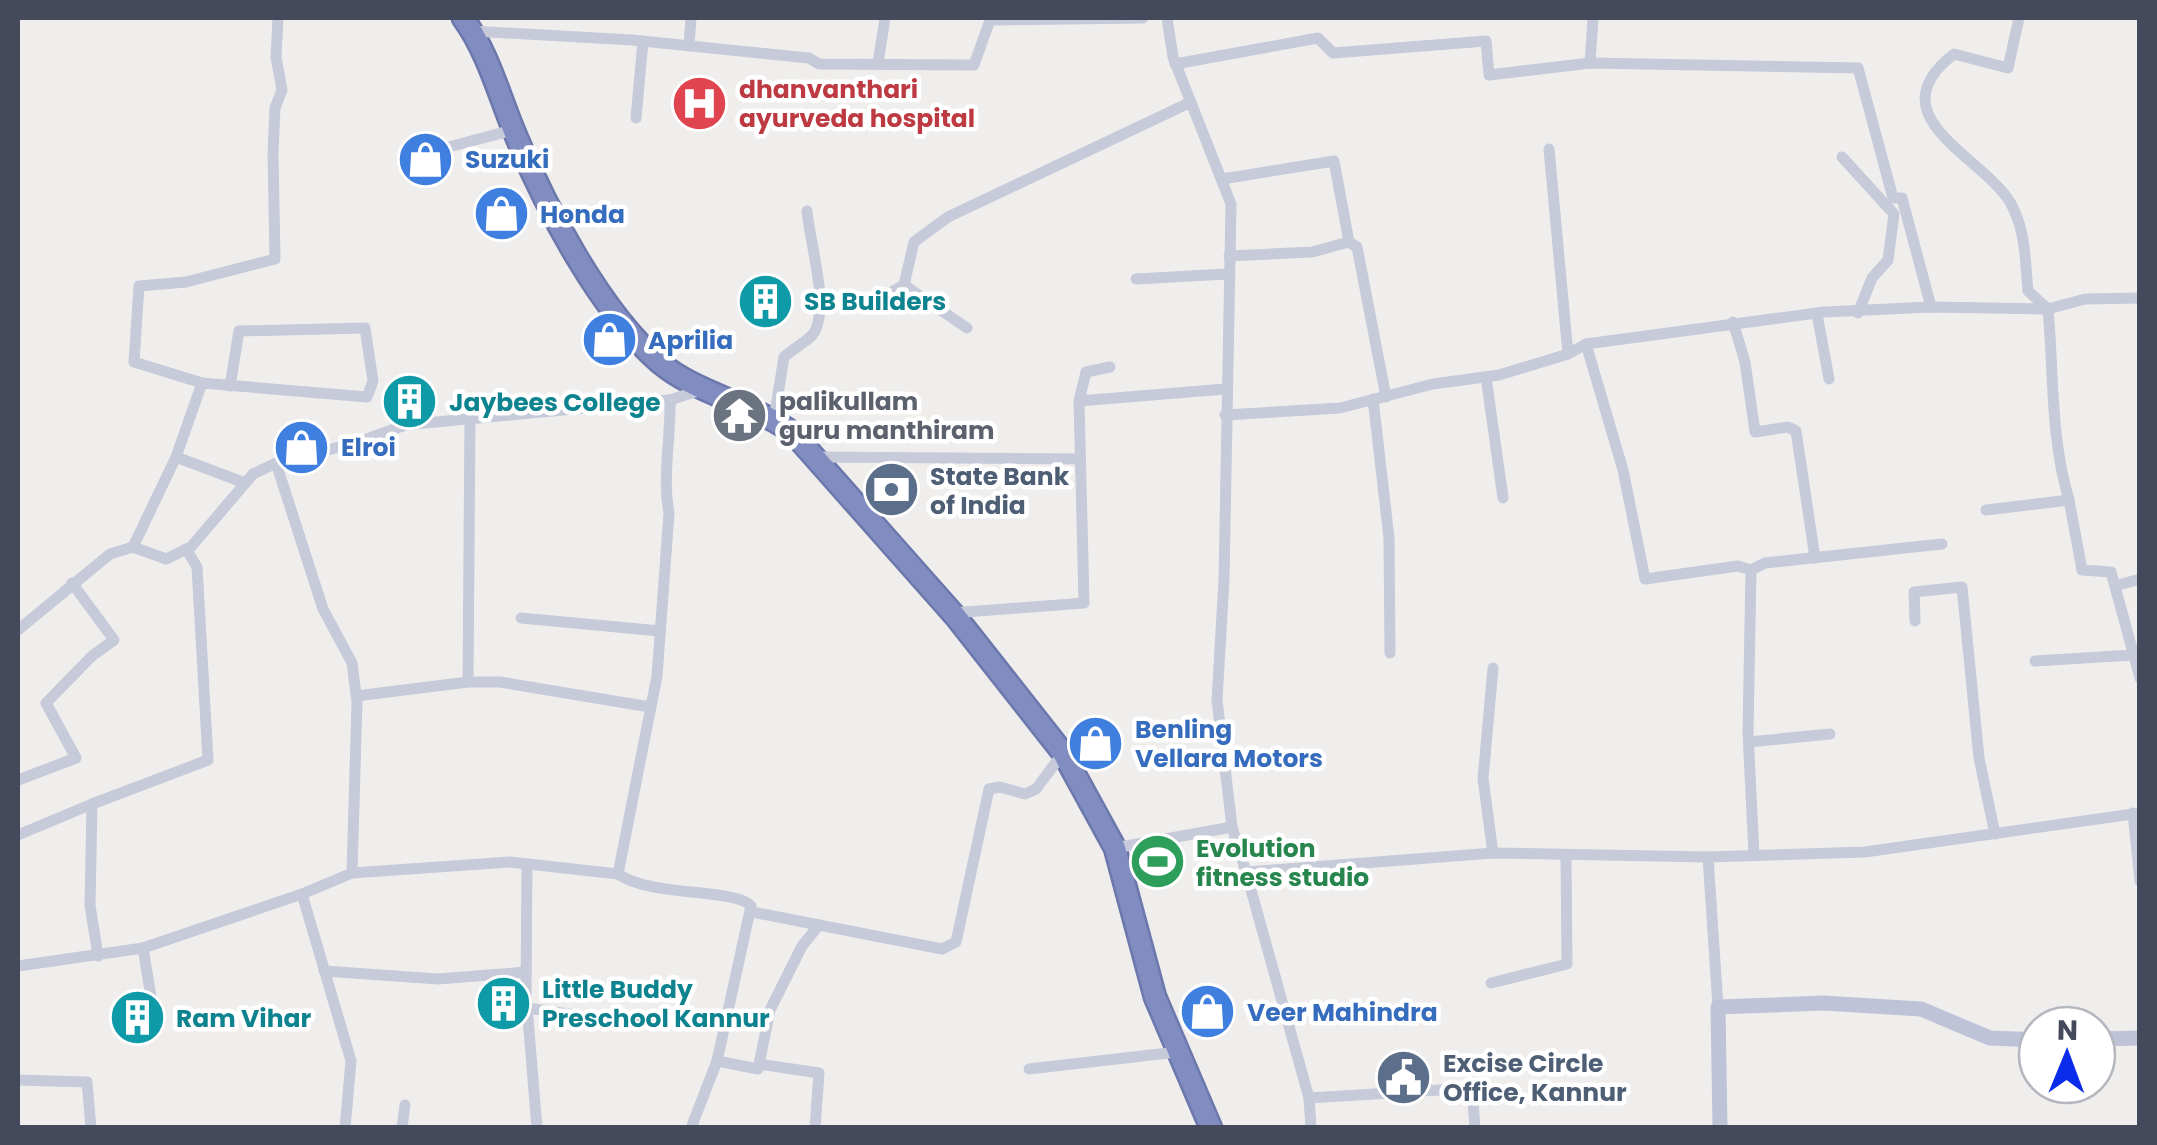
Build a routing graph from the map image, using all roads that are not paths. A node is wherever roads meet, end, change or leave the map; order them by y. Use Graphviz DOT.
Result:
graph roads {
  1 [pos="278,18"];
  2 [pos="691,18"];
  3 [pos="885,18"];
  4 [pos="1143,18"];
  5 [pos="1167,18"];
  6 [pos="1592,18"];
  7 [pos="2020,18"];
  8 [pos="990,19"];
  9 [pos="464,21"];
  10 [pos="643,41"];
  11 [pos="689,46"];
  12 [pos="878,63"];
  13 [pos="1590,63"];
  14 [pos="1176,64"];
  15 [pos="1191,102"];
  16 [pos="636,118"];
  17 [pos="514,130"];
  18 [pos="445,148"];
  19 [pos="1548,149"];
  20 [pos="1842,157"];
  21 [pos="1222,178"];
  22 [pos="807,211"];
  23 [pos="1348,242"];
  24 [pos="1229,256"];
  25 [pos="1227,274"];
  26 [pos="1136,279"];
  27 [pos="904,285"];
  28 [pos="2140,298"];
  29 [pos="824,305"];
  30 [pos="1932,307"];
  31 [pos="2048,309"];
  32 [pos="1858,313"];
  33 [pos="1818,314"];
  34 [pos="1732,322"];
  35 [pos="967,328"];
  36 [pos="1586,344"];
  37 [pos="1568,354"];
  38 [pos="1110,367"];
  39 [pos="1486,377"];
  40 [pos="1829,379"];
  41 [pos="202,383"];
  42 [pos="230,386"];
  43 [pos="708,388"];
  44 [pos="1225,389"];
  45 [pos="1379,398"];
  46 [pos="670,400"];
  47 [pos="1080,401"];
  48 [pos="1225,414"];
  49 [pos="470,417"];
  50 [pos="774,419"];
  51 [pos="176,456"];
  52 [pos="816,457"];
  53 [pos="1078,460"];
  54 [pos="276,463"];
  55 [pos="245,483"];
  56 [pos="1503,498"];
  57 [pos="2069,500"];
  58 [pos="1986,510"];
  59 [pos="1942,544"];
  60 [pos="133,546"];
  61 [pos="186,549"];
  62 [pos="1814,558"];
  63 [pos="1751,570"];
  64 [pos="2140,579"];
  65 [pos="72,583"];
  66 [pos="2115,586"];
  67 [pos="952,613"];
  68 [pos="521,618"];
  69 [pos="1915,620"];
  70 [pos="18,630"];
  71 [pos="660,631"];
  72 [pos="2134,637"];
  73 [pos="1390,653"];
  74 [pos="2133,655"];
  75 [pos="2035,660"];
  76 [pos="1493,668"];
  77 [pos="2140,678"];
  78 [pos="468,682"];
  79 [pos="356,696"];
  80 [pos="650,706"];
  81 [pos="1830,734"];
  82 [pos="1749,742"];
  83 [pos="1063,753"];
  84 [pos="18,780"];
  85 [pos="92,804"];
  86 [pos="2136,813"];
  87 [pos="1232,826"];
  88 [pos="1995,834"];
  89 [pos="18,835"];
  90 [pos="1115,848"];
  91 [pos="1492,854"];
  92 [pos="1566,855"];
  93 [pos="1754,855"];
  94 [pos="1708,857"];
  95 [pos="527,864"];
  96 [pos="1246,872"];
  97 [pos="352,873"];
  98 [pos="618,874"];
  99 [pos="2140,880"];
  100 [pos="302,894"];
  101 [pos="752,912"];
  102 [pos="819,925"];
  103 [pos="142,948"];
  104 [pos="98,956"];
  105 [pos="18,966"];
  106 [pos="324,971"];
  107 [pos="526,972"];
  108 [pos="1491,983"];
  109 [pos="152,1003"];
  110 [pos="1718,1007"];
  111 [pos="527,1008"];
  112 [pos="640,1024"];
  113 [pos="2017,1039"];
  114 [pos="1177,1052"];
  115 [pos="717,1062"];
  116 [pos="759,1064"];
  117 [pos="1029,1069"];
  118 [pos="18,1080"];
  119 [pos="1308,1098"];
  120 [pos="405,1105"];
  121 [pos="91,1128"];
  122 [pos="344,1128"];
  123 [pos="402,1128"];
  124 [pos="537,1128"];
  125 [pos="691,1128"];
  126 [pos="815,1128"];
  127 [pos="1211,1128"];
  128 [pos="1222,1128"];
  129 [pos="1311,1128"];
  130 [pos="1475,1128"];
  131 [pos="1720,1128"];
  1 -- 41 [label="street"];
  2 -- 11 [label="street"];
  3 -- 12 [label="street"];
  4 -- 8 [label="street"];
  5 -- 14 [label="street"];
  6 -- 13 [label="street"];
  7 -- 31 [label="street"];
  8 -- 12 [label="street"];
  9 -- 10 [label="street"];
  9 -- 17 [label="highway"];
  10 -- 11 [label="street"];
  10 -- 16 [label="street"];
  11 -- 12 [label="street"];
  13 -- 14 [label="street"];
  13 -- 30 [label="street"];
  14 -- 15 [label="street"];
  15 -- 21 [label="street"];
  15 -- 27 [label="street"];
  17 -- 18 [label="street"];
  17 -- 43 [label="highway"];
  19 -- 37 [label="street"];
  20 -- 32 [label="street"];
  21 -- 23 [label="street"];
  21 -- 24 [label="street"];
  22 -- 29 [label="street"];
  23 -- 24 [label="street"];
  23 -- 45 [label="street"];
  24 -- 25 [label="street"];
  25 -- 26 [label="street"];
  25 -- 44 [label="street"];
  27 -- 29 [label="street"];
  27 -- 35 [label="street"];
  28 -- 31 [label="street"];
  29 -- 50 [label="street"];
  30 -- 31 [label="street"];
  30 -- 32 [label="street"];
  31 -- 57 [label="street"];
  32 -- 33 [label="street"];
  33 -- 34 [label="street"];
  33 -- 40 [label="street"];
  34 -- 36 [label="street"];
  34 -- 62 [label="street"];
  36 -- 37 [label="street"];
  36 -- 63 [label="street"];
  37 -- 39 [label="street"];
  38 -- 47 [label="street"];
  39 -- 45 [label="street"];
  39 -- 56 [label="street"];
  41 -- 42 [label="street"];
  41 -- 51 [label="street"];
  42 -- 42 [label="street"];
  43 -- 46 [label="street"];
  43 -- 50 [label="highway"];
  44 -- 47 [label="street"];
  44 -- 48 [label="street"];
  45 -- 48 [label="street"];
  45 -- 73 [label="street"];
  46 -- 49 [label="street"];
  46 -- 71 [label="street"];
  47 -- 53 [label="street"];
  48 -- 87 [label="street"];
  49 -- 54 [label="street"];
  49 -- 78 [label="street"];
  50 -- 52 [label="highway"];
  51 -- 55 [label="street"];
  51 -- 60 [label="street"];
  52 -- 53 [label="street"];
  52 -- 67 [label="highway"];
  53 -- 67 [label="street"];
  54 -- 55 [label="street"];
  54 -- 79 [label="street"];
  55 -- 61 [label="street"];
  57 -- 58 [label="street"];
  57 -- 66 [label="street"];
  59 -- 62 [label="street"];
  60 -- 61 [label="street"];
  60 -- 65 [label="street"];
  61 -- 85 [label="street"];
  62 -- 63 [label="street"];
  63 -- 82 [label="street"];
  64 -- 66 [label="street"];
  65 -- 70 [label="street"];
  65 -- 84 [label="street"];
  66 -- 72 [label="street"];
  67 -- 83 [label="highway"];
  68 -- 71 [label="street"];
  69 -- 88 [label="street"];
  71 -- 80 [label="street"];
  72 -- 74 [label="street"];
  74 -- 75 [label="street"];
  74 -- 77 [label="street"];
  76 -- 91 [label="street"];
  78 -- 79 [label="street"];
  78 -- 80 [label="street"];
  79 -- 97 [label="street"];
  80 -- 98 [label="street"];
  81 -- 82 [label="street"];
  82 -- 93 [label="street"];
  83 -- 90 [label="highway"];
  83 -- 102 [label="street"];
  85 -- 89 [label="street"];
  85 -- 104 [label="street"];
  86 -- 88 [label="street"];
  86 -- 99 [label="street"];
  87 -- 90 [label="street"];
  87 -- 96 [label="street"];
  88 -- 93 [label="street"];
  90 -- 114 [label="highway"];
  91 -- 92 [label="street"];
  91 -- 96 [label="street"];
  92 -- 94 [label="street"];
  92 -- 108 [label="street"];
  93 -- 94 [label="street"];
  94 -- 110 [label="street"];
  95 -- 97 [label="street"];
  95 -- 98 [label="street"];
  95 -- 107 [label="street"];
  96 -- 119 [label="street"];
  97 -- 100 [label="street"];
  98 -- 101 [label="street"];
  100 -- 103 [label="street"];
  100 -- 106 [label="street"];
  101 -- 102 [label="street"];
  101 -- 115 [label="street"];
  102 -- 116 [label="street"];
  103 -- 104 [label="street"];
  103 -- 109 [label="street"];
  104 -- 105 [label="street"];
  106 -- 107 [label="street"];
  106 -- 122 [label="street"];
  107 -- 111 [label="street"];
  110 -- 113 [label="main road"];
  110 -- 131 [label="main road"];
  111 -- 112 [label="street"];
  111 -- 124 [label="street"];
  114 -- 117 [label="street"];
  114 -- 127 [label="highway"];
  114 -- 128 [label="highway"];
  115 -- 116 [label="street"];
  115 -- 125 [label="street"];
  116 -- 126 [label="street"];
  118 -- 121 [label="street"];
  119 -- 129 [label="street"];
  119 -- 130 [label="street"];
  120 -- 123 [label="street"];
}
